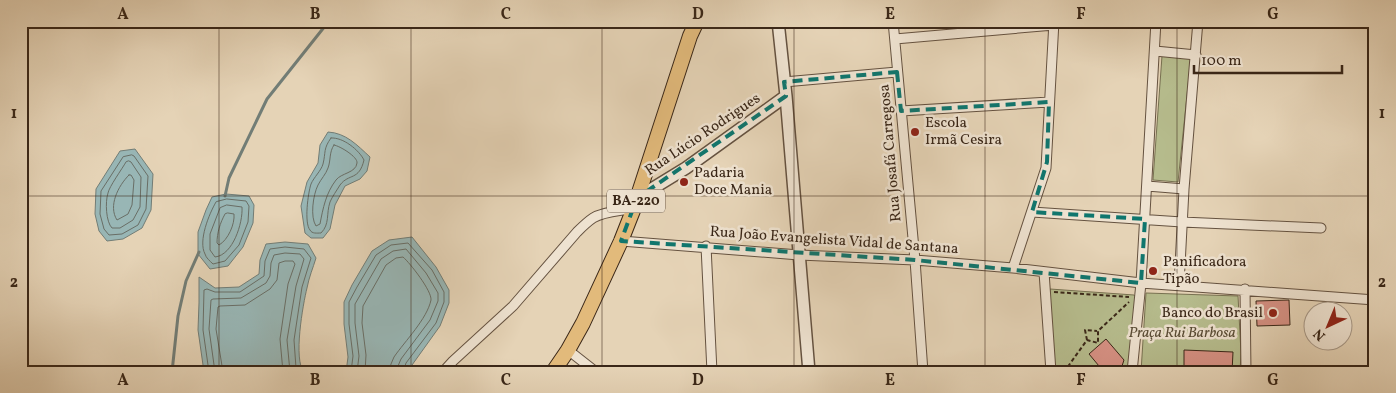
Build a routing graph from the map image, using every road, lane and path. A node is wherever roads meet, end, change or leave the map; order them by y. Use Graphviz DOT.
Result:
graph roads {
  1 [pos="697,21"];
  2 [pos="778,21"];
  3 [pos="893,21"];
  4 [pos="1156,21"];
  5 [pos="1198,21"];
  6 [pos="1054,23"];
  7 [pos="895,39"];
  8 [pos="1155,51"];
  9 [pos="1196,55"];
  10 [pos="897,72"];
  11 [pos="784,82"];
  12 [pos="786,96"];
  13 [pos="1049,102"];
  14 [pos="901,111"];
  15 [pos="1147,186"];
  16 [pos="1184,189"];
  17 [pos="636,203"];
  18 [pos="1032,212"];
  19 [pos="1144,219"];
  20 [pos="1182,222"];
  21 [pos="1321,228"];
  22 [pos="621,241"];
  23 [pos="706,246"];
  24 [pos="799,255"];
  25 [pos="915,260"];
  26 [pos="1013,268"];
  27 [pos="1044,272"];
  28 [pos="1141,283"];
  29 [pos="1180,285"];
  30 [pos="1245,289"];
  31 [pos="1052,292"];
  32 [pos="1375,300"];
  33 [pos="1098,331"];
  34 [pos="1087,340"];
  35 [pos="568,350"];
  36 [pos="443,372"];
  37 [pos="553,372"];
  38 [pos="596,372"];
  39 [pos="712,372"];
  40 [pos="809,372"];
  41 [pos="922,372"];
  42 [pos="1051,372"];
  43 [pos="1064,372"];
  44 [pos="1132,372"];
  45 [pos="1246,372"];
  1 -- 17 [label="main road, BA-220"];
  2 -- 11 [label="street"];
  3 -- 7 [label="street, Rua Josafá Carregosa"];
  4 -- 8 [label="street"];
  5 -- 9 [label="street"];
  6 -- 7 [label="street"];
  6 -- 13 [label="street"];
  7 -- 10 [label="street, Rua Josafá Carregosa"];
  8 -- 9 [label="street"];
  8 -- 15 [label="street"];
  9 -- 16 [label="street"];
  10 -- 11 [label="street"];
  10 -- 14 [label="street, Rua Josafá Carregosa"];
  11 -- 12 [label="street"];
  12 -- 17 [label="street, Rua Lúcio Rodrigues"];
  12 -- 24 [label="street"];
  13 -- 14 [label="street"];
  13 -- 18 [label="street"];
  14 -- 25 [label="street, Rua Josafá Carregosa"];
  15 -- 16 [label="street"];
  15 -- 19 [label="street"];
  16 -- 20 [label="street"];
  17 -- 22 [label="main road, BA-220"];
  17 -- 36 [label="street"];
  18 -- 19 [label="street"];
  18 -- 26 [label="street"];
  19 -- 20 [label="street"];
  19 -- 28 [label="street"];
  20 -- 21 [label="street"];
  20 -- 29 [label="street"];
  22 -- 23 [label="street, Rua João Evangelista Vidal de Santana"];
  22 -- 35 [label="main road, BA-220"];
  23 -- 24 [label="street, Rua João Evangelista Vidal de Santana"];
  23 -- 39 [label="street"];
  24 -- 25 [label="street, Rua João Evangelista Vidal de Santana"];
  24 -- 40 [label="street"];
  25 -- 26 [label="street, Rua João Evangelista Vidal de Santana"];
  25 -- 41 [label="street, Rua Josafá Carregosa"];
  26 -- 27 [label="street, Rua João Evangelista Vidal de Santana"];
  27 -- 28 [label="street"];
  27 -- 42 [label="street"];
  28 -- 29 [label="street"];
  28 -- 44 [label="street"];
  29 -- 30 [label="street"];
  30 -- 32 [label="street"];
  30 -- 45 [label="street"];
  31 -- 33 [label="path"];
  33 -- 34 [label="path"];
  33 -- 34 [label="path"];
  34 -- 43 [label="path"];
  35 -- 37 [label="main road, BA-220"];
  35 -- 38 [label="street"];
}
